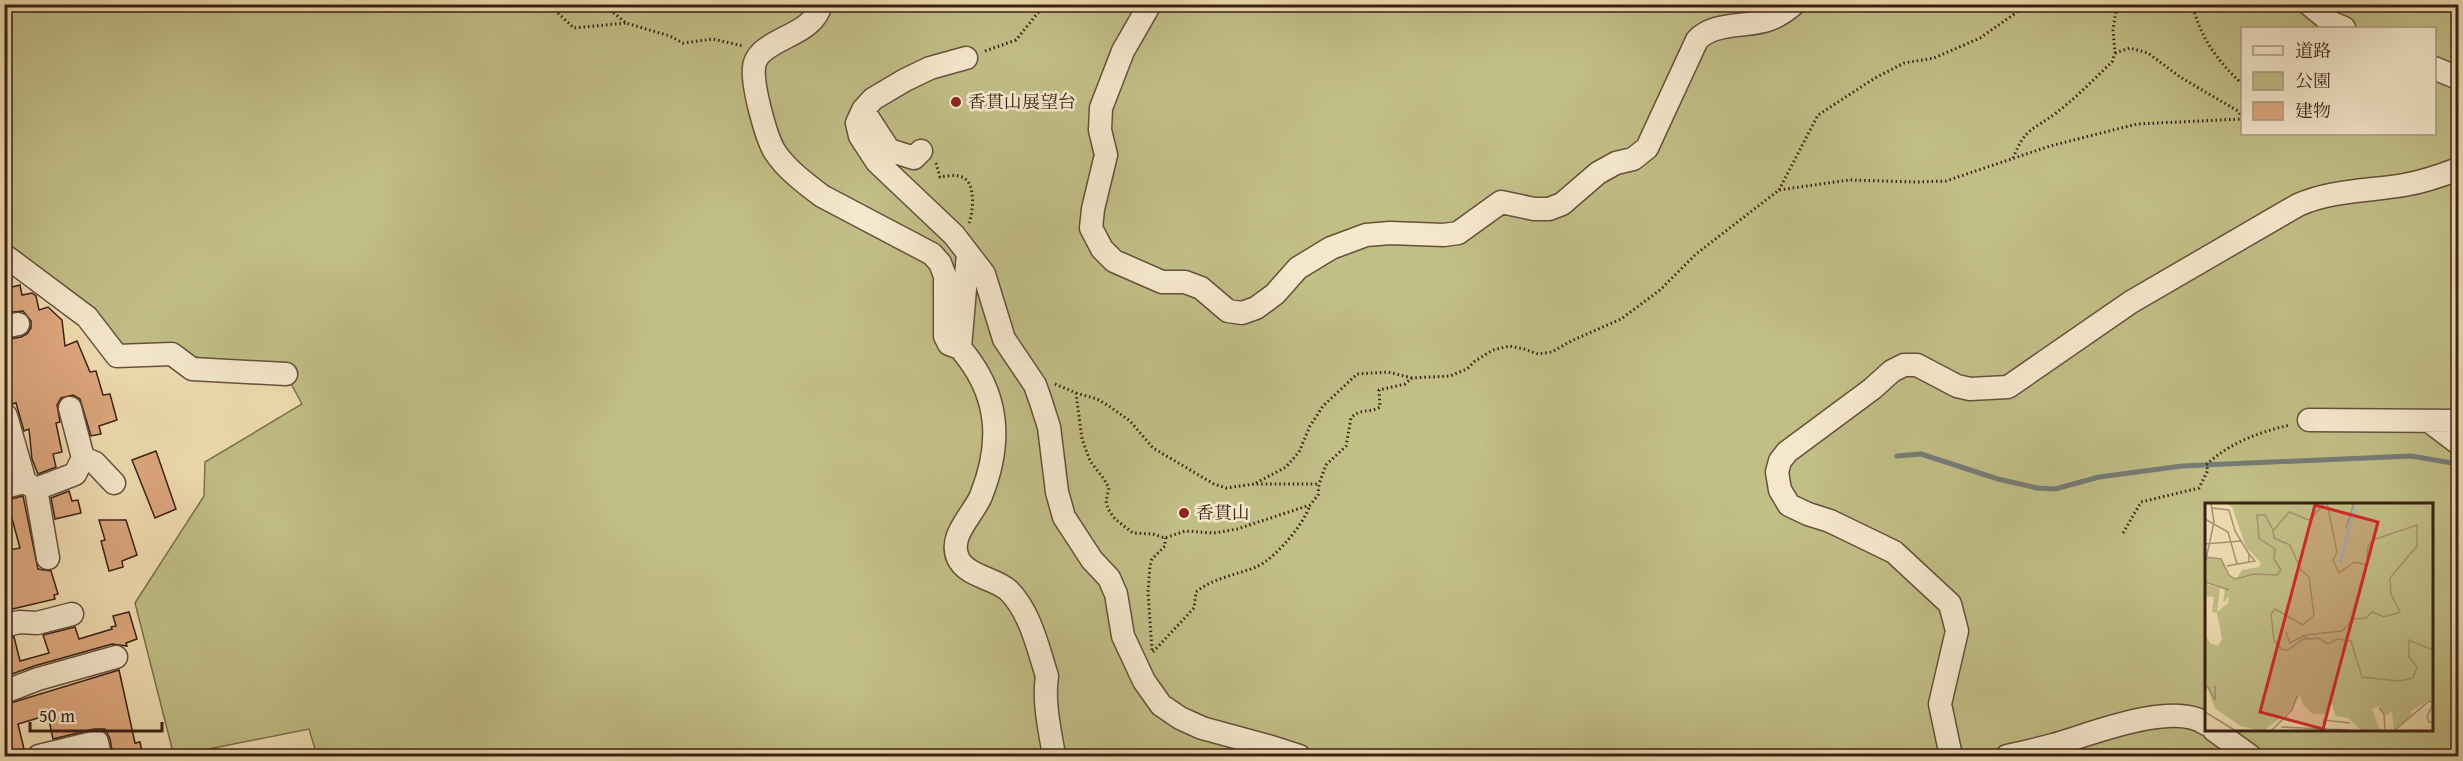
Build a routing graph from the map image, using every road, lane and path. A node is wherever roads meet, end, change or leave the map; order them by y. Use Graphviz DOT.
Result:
graph roads {
  1 [pos="548,4"];
  2 [pos="603,4"];
  3 [pos="821,4"];
  4 [pos="1045,4"];
  5 [pos="1150,4"];
  6 [pos="1794,4"];
  7 [pos="2024,4"];
  8 [pos="2117,4"];
  9 [pos="2192,4"];
  10 [pos="2309,4"];
  11 [pos="626,23"];
  12 [pos="2342,27"];
  13 [pos="762,52"];
  14 [pos="2115,53"];
  15 [pos="966,58"];
  16 [pos="2436,69"];
  17 [pos="2458,78"];
  18 [pos="2241,83"];
  19 [pos="863,110"];
  20 [pos="2241,116"];
  21 [pos="2241,118"];
  22 [pos="930,152"];
  23 [pos="2012,159"];
  24 [pos="2458,169"];
  25 [pos="1779,190"];
  26 [pos="961,244"];
  27 [pos="4,255"];
  28 [pos="960,348"];
  29 [pos="286,374"];
  30 [pos="1412,378"];
  31 [pos="1035,385"];
  32 [pos="1076,393"];
  33 [pos="70,408"];
  34 [pos="6,416"];
  35 [pos="2309,420"];
  36 [pos="2429,421"];
  37 [pos="2458,421"];
  38 [pos="2458,443"];
  39 [pos="83,458"];
  40 [pos="114,483"];
  41 [pos="1254,484"];
  42 [pos="1318,484"];
  43 [pos="22,486"];
  44 [pos="1310,505"];
  45 [pos="2123,533"];
  46 [pos="1165,538"];
  47 [pos="48,558"];
  48 [pos="72,614"];
  49 [pos="4,626"];
  50 [pos="1153,652"];
  51 [pos="116,657"];
  52 [pos="1144,681"];
  53 [pos="4,692"];
  54 [pos="2205,724"];
  55 [pos="2217,731"];
  56 [pos="39,756"];
  57 [pos="100,756"];
  58 [pos="1054,756"];
  59 [pos="1299,756"];
  60 [pos="1951,756"];
  61 [pos="2007,756"];
  62 [pos="2250,756"];
  1 -- 11 [label="path"];
  2 -- 11 [label="path"];
  3 -- 13 [label="street"];
  4 -- 15 [label="path"];
  5 -- 6 [label="street"];
  7 -- 25 [label="path"];
  8 -- 14 [label="path"];
  9 -- 18 [label="path"];
  10 -- 12 [label="street"];
  11 -- 13 [label="path"];
  13 -- 28 [label="street"];
  14 -- 20 [label="path"];
  14 -- 23 [label="path"];
  15 -- 19 [label="street"];
  16 -- 17 [label="street"];
  19 -- 22 [label="street"];
  19 -- 26 [label="street"];
  21 -- 23 [label="path"];
  22 -- 26 [label="path"];
  23 -- 25 [label="path"];
  24 -- 60 [label="street"];
  25 -- 30 [label="path"];
  26 -- 28 [label="street"];
  26 -- 31 [label="street"];
  27 -- 29 [label="street"];
  28 -- 58 [label="street"];
  30 -- 41 [label="path"];
  30 -- 42 [label="path"];
  31 -- 32 [label="path"];
  31 -- 52 [label="street"];
  32 -- 41 [label="path"];
  32 -- 46 [label="path"];
  33 -- 39 [label="street"];
  34 -- 43 [label="street"];
  35 -- 36 [label="street"];
  35 -- 45 [label="path"];
  36 -- 37 [label="street"];
  36 -- 38 [label="street"];
  39 -- 40 [label="street"];
  39 -- 43 [label="street"];
  41 -- 42 [label="path"];
  42 -- 44 [label="path"];
  43 -- 47 [label="street"];
  44 -- 46 [label="path"];
  44 -- 50 [label="path"];
  46 -- 50 [label="path"];
  48 -- 49 [label="street"];
  50 -- 52 [label="path"];
  51 -- 53 [label="street"];
  52 -- 59 [label="street"];
  54 -- 61 [label="street"];
  55 -- 62 [label="street"];
  56 -- 57 [label="street"];
}
